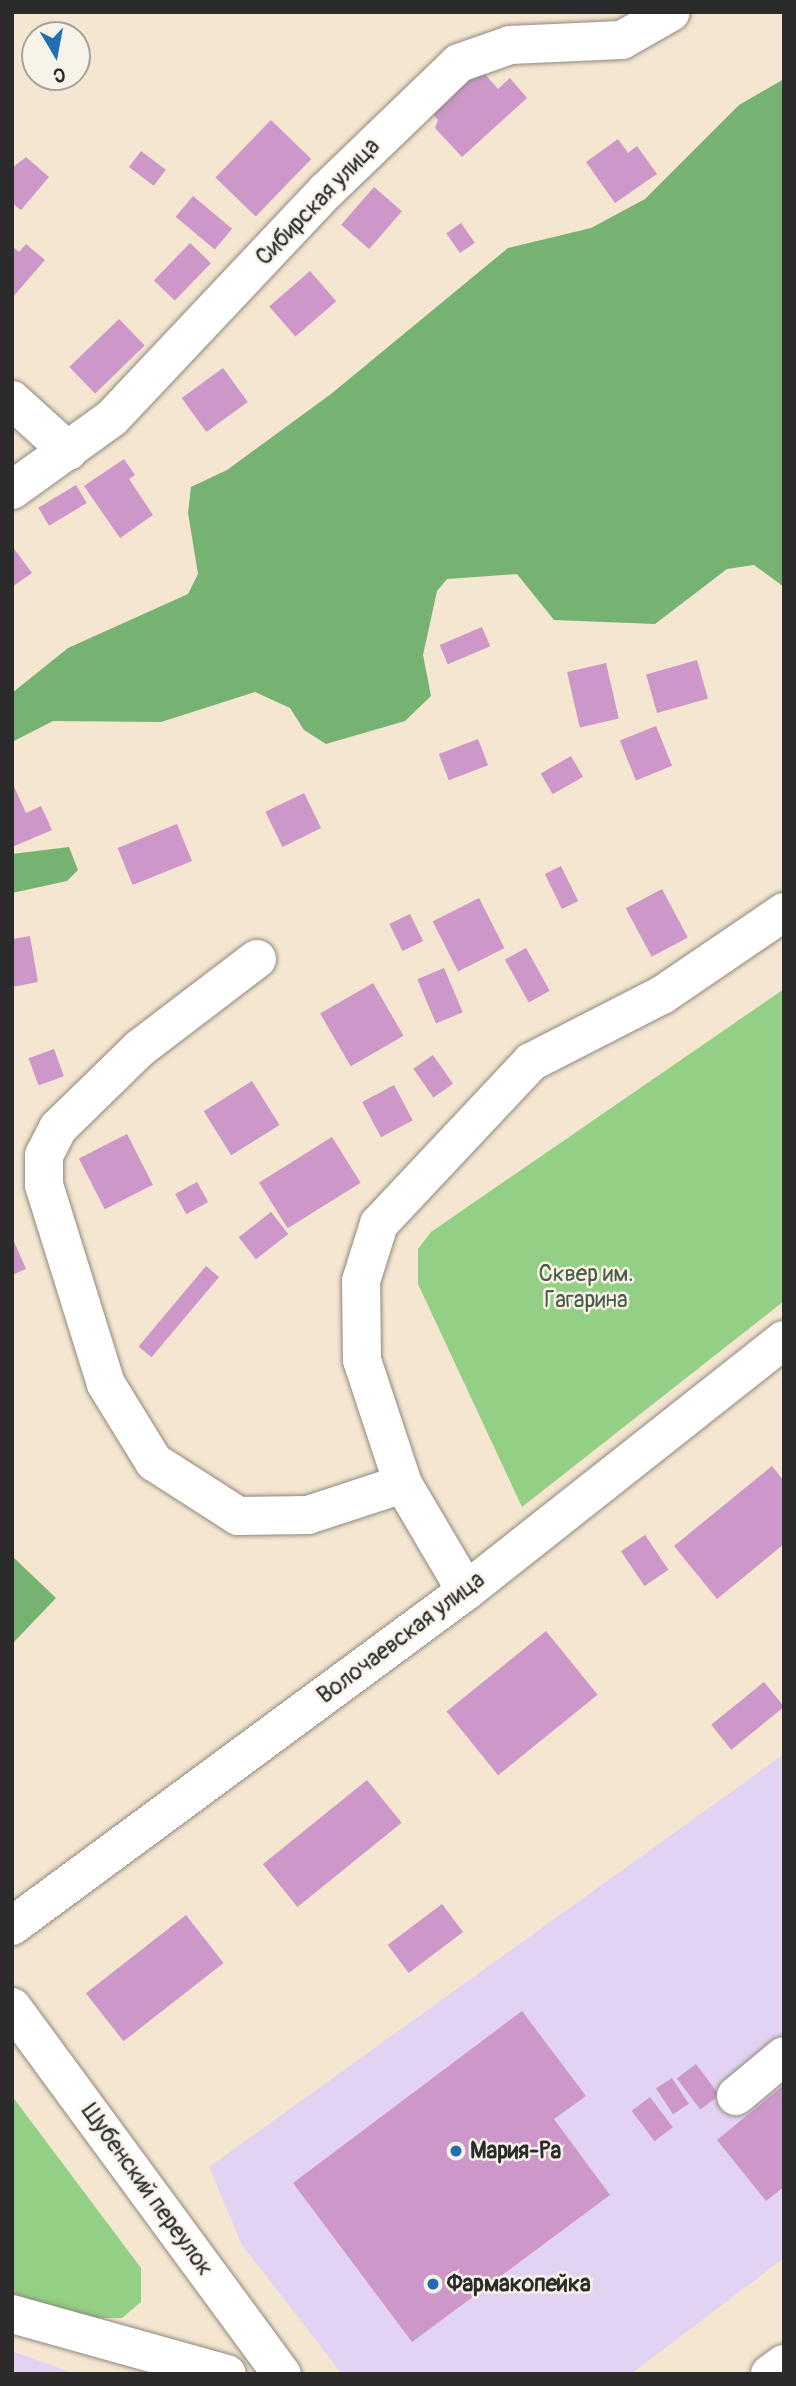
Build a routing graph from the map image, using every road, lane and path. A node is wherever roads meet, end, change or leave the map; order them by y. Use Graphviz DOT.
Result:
graph roads {
  1 [pos="671,12"];
  2 [pos="12,400"];
  3 [pos="68,451"];
  4 [pos="12,490"];
  5 [pos="784,912"];
  6 [pos="257,959"];
  7 [pos="784,1340"];
  8 [pos="403,1483"];
  9 [pos="466,1591"];
  10 [pos="12,1926"];
  11 [pos="12,2007"];
  12 [pos="784,2056"];
  13 [pos="736,2096"];
  14 [pos="12,2314"];
  15 [pos="784,2364"];
  16 [pos="227,2374"];
  17 [pos="282,2374"];
  18 [pos="770,2374"];
  1 -- 3 [label="street, Сибирская улица"];
  2 -- 3 [label="street"];
  3 -- 4 [label="street, Сибирская улица"];
  5 -- 8 [label="street"];
  6 -- 8 [label="street"];
  7 -- 9 [label="street, Волочаевская улица"];
  8 -- 9 [label="street"];
  9 -- 10 [label="street, Волочаевская улица"];
  11 -- 17 [label="street, Шубенский переулок"];
  12 -- 13 [label="street"];
  14 -- 16 [label="street"];
  15 -- 18 [label="street"];
}
